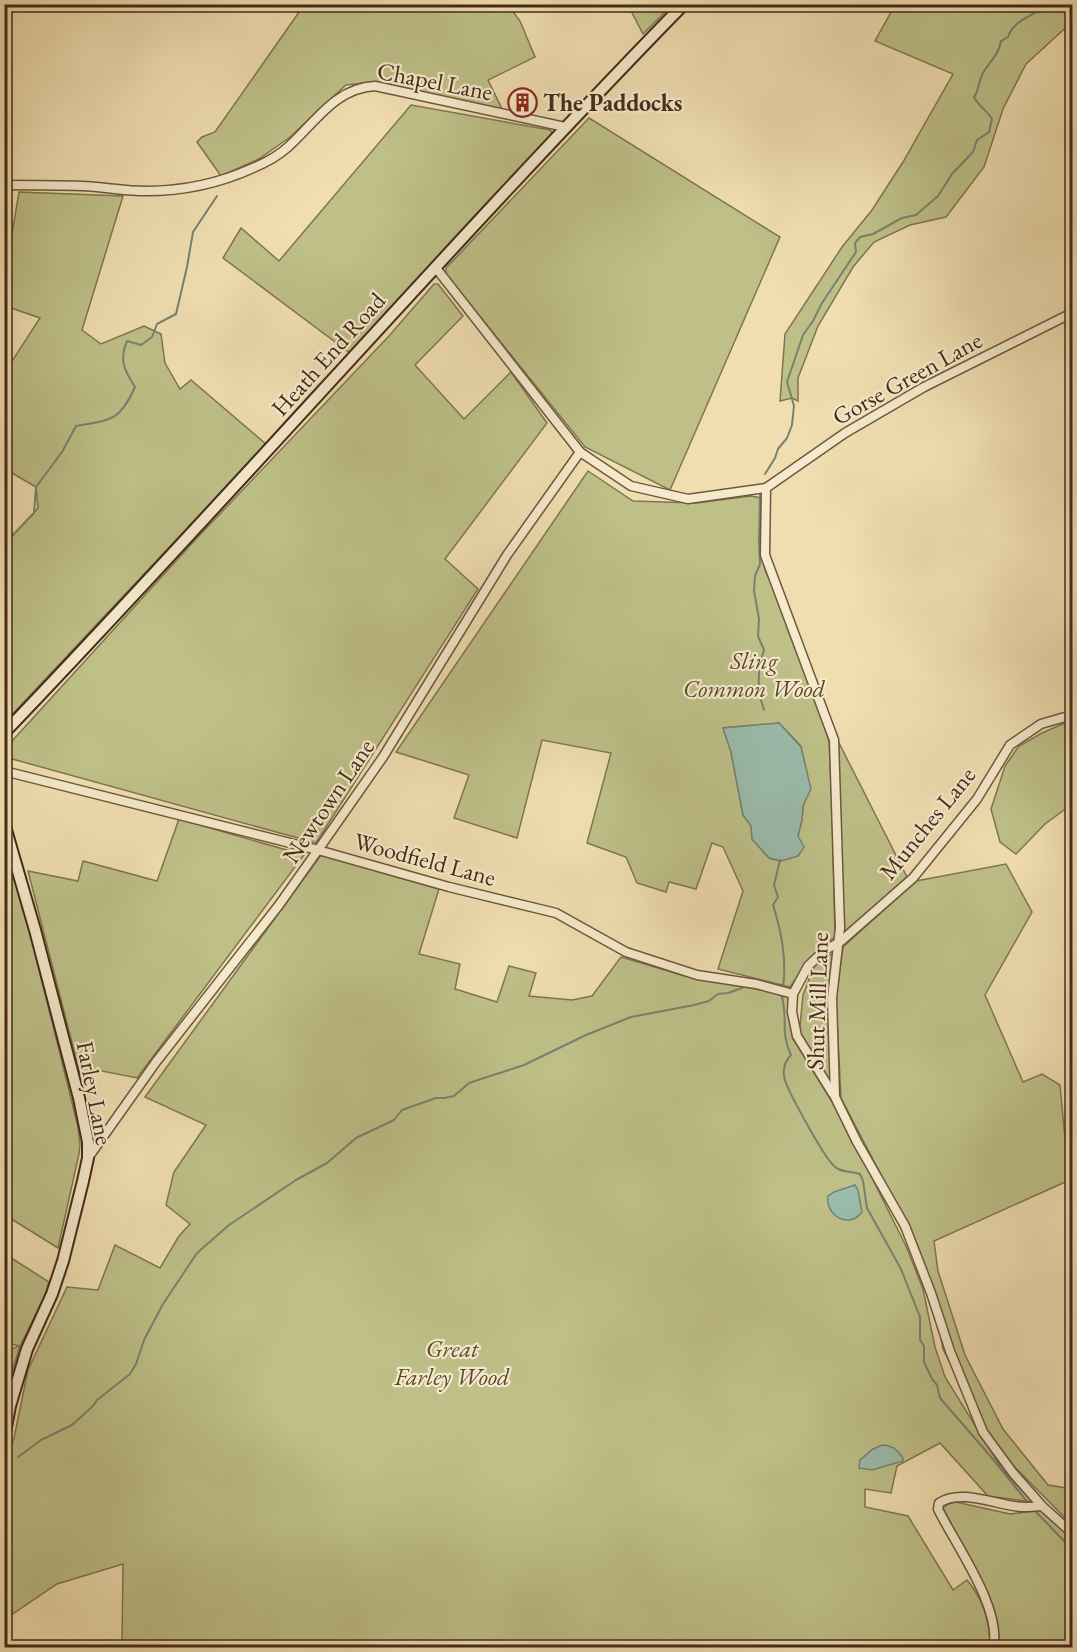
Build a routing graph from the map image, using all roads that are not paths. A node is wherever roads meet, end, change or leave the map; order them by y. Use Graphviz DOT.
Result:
graph roads {
  1 [pos="684,4"];
  2 [pos="566,127"];
  3 [pos="4,185"];
  4 [pos="436,268"];
  5 [pos="1072,313"];
  6 [pos="580,452"];
  7 [pos="766,489"];
  8 [pos="1072,715"];
  9 [pos="4,733"];
  10 [pos="4,771"];
  11 [pos="4,823"];
  12 [pos="318,850"];
  13 [pos="840,942"];
  14 [pos="793,994"];
  15 [pos="835,1096"];
  16 [pos="88,1158"];
  17 [pos="4,1438"];
  18 [pos="1035,1507"];
  19 [pos="1072,1533"];
  20 [pos="993,1647"];
  1 -- 2 [label="street, Heath End Road"];
  2 -- 3 [label="street, Chapel Lane"];
  2 -- 4 [label="street, Heath End Road"];
  4 -- 6 [label="street"];
  4 -- 9 [label="street, Heath End Road"];
  5 -- 7 [label="street, Gorse Green Lane"];
  6 -- 7 [label="street"];
  6 -- 12 [label="street, Newtown Lane"];
  7 -- 13 [label="street, Shut Mill Lane"];
  8 -- 13 [label="street, Munches Lane"];
  10 -- 12 [label="street, Woodfield Lane"];
  11 -- 16 [label="street, Farley Lane"];
  12 -- 14 [label="street, Woodfield Lane"];
  12 -- 16 [label="street, Newtown Lane"];
  13 -- 14 [label="street"];
  13 -- 15 [label="street, Shut Mill Lane"];
  14 -- 15 [label="street"];
  15 -- 18 [label="street, Shut Mill Lane"];
  16 -- 17 [label="street, Farley Lane"];
  18 -- 19 [label="street, Shut Mill Lane"];
  18 -- 20 [label="street"];
}
